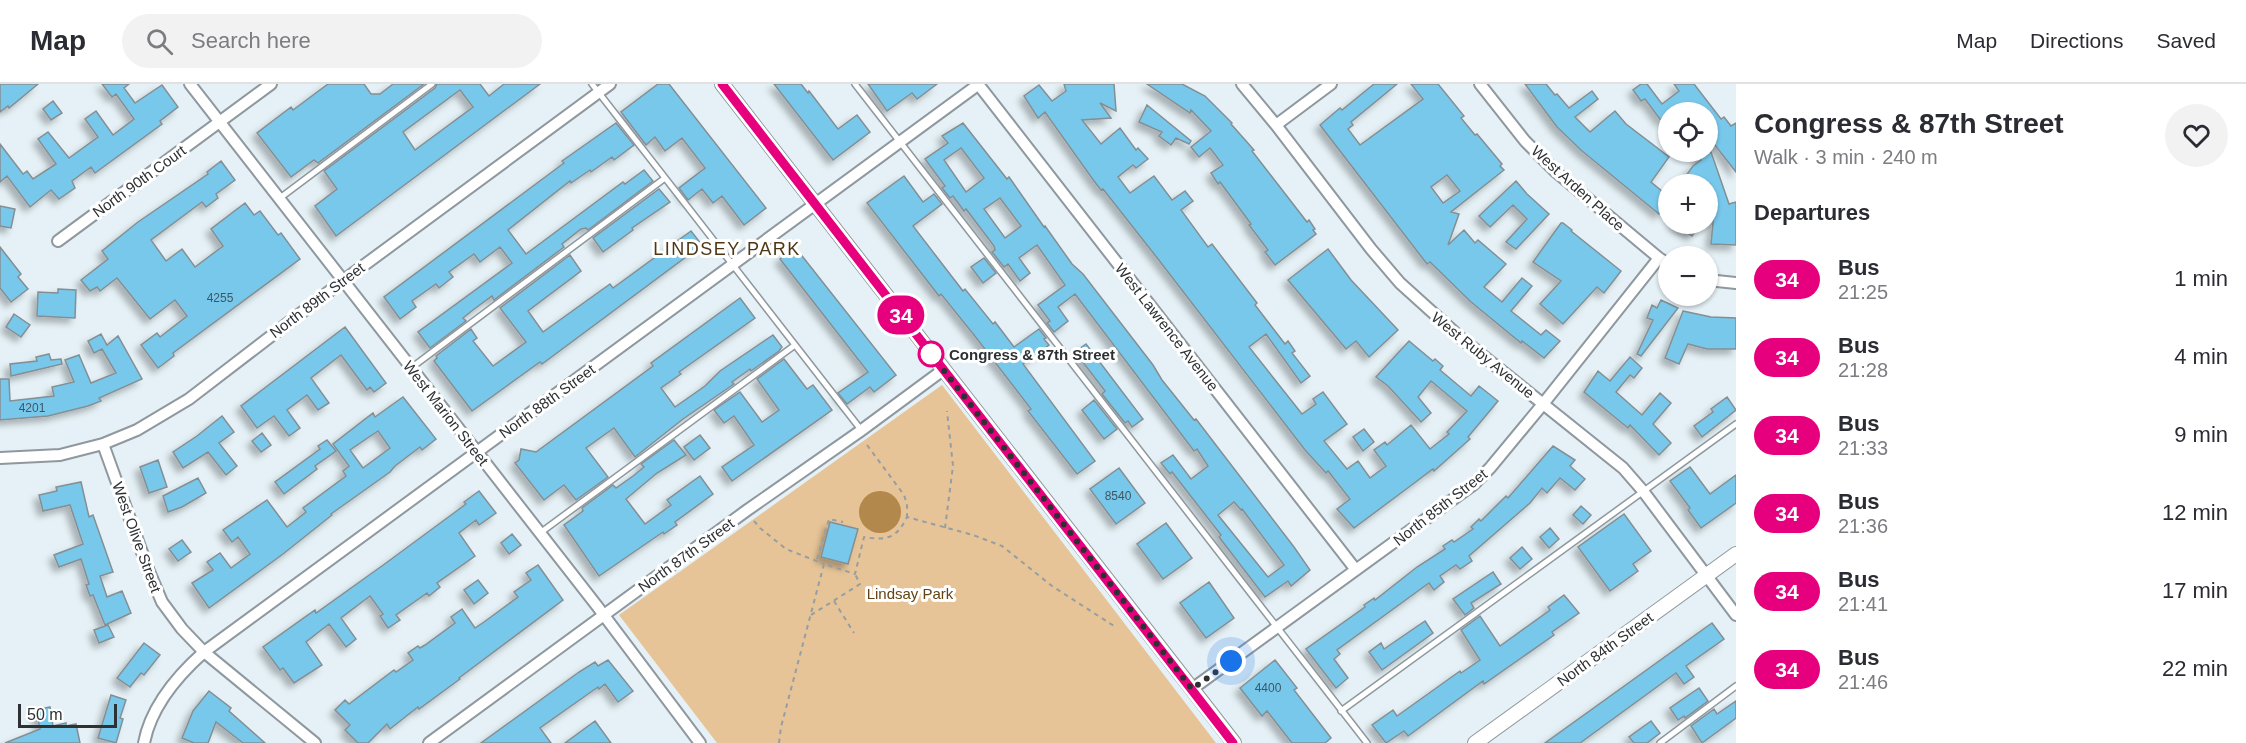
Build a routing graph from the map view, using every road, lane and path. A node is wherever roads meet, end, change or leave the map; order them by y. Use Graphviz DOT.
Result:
graph roads {
  1 [pos="190,84"];
  2 [pos="271,84"];
  3 [pos="432,84"];
  4 [pos="610,84"];
  5 [pos="723,84"];
  6 [pos="855,84"];
  7 [pos="978,84"];
  8 [pos="1242,84"];
  9 [pos="1330,84"];
  10 [pos="1480,84"];
  11 [pos="595,88"];
  12 [pos="220,122"];
  13 [pos="1276,125"];
  14 [pos="900,141"];
  15 [pos="665,178"];
  16 [pos="280,198"];
  17 [pos="816,203"];
  18 [pos="58,241"];
  19 [pos="1658,257"];
  20 [pos="733,266"];
  21 [pos="1658,267"];
  22 [pos="344,280"];
  23 [pos="1718,281"];
  24 [pos="1736,283"];
  25 [pos="795,345"];
  26 [pos="411,368"];
  27 [pos="943,370"];
  28 [pos="1543,404"];
  29 [pos="946,411"];
  30 [pos="1736,424"];
  31 [pos="862,430"];
  32 [pos="103,444"];
  33 [pos="867,445"];
  34 [pos="477,452"];
  35 [pos="0,458"];
  36 [pos="1643,491"];
  37 [pos="746,511"];
  38 [pos="907,517"];
  39 [pos="843,522"];
  40 [pos="945,528"];
  41 [pos="540,533"];
  42 [pos="1736,554"];
  43 [pos="816,560"];
  44 [pos="824,564"];
  45 [pos="1356,570"];
  46 [pos="855,574"];
  47 [pos="1706,576"];
  48 [pos="834,601"];
  49 [pos="604,615"];
  50 [pos="1736,615"];
  51 [pos="811,616"];
  52 [pos="1114,626"];
  53 [pos="1278,627"];
  54 [pos="854,633"];
  55 [pos="204,652"];
  56 [pos="1736,686"];
  57 [pos="1192,689"];
  58 [pos="1341,711"];
  59 [pos="144,743"];
  60 [pos="315,743"];
  61 [pos="429,743"];
  62 [pos="700,743"];
  63 [pos="778,743"];
  64 [pos="1234,743"];
  65 [pos="1366,743"];
  66 [pos="1474,743"];
  67 [pos="1660,743"];
  1 -- 12 [label="street, West Marion Street"];
  2 -- 12 [label="street, North 90th Court"];
  3 -- 16 [label="lane"];
  4 -- 11 [label="street, North 89th Street"];
  5 -- 17 [label="street"];
  6 -- 14 [label="lane"];
  7 -- 14 [label="street, North 88th Street"];
  7 -- 45 [label="street, West Lawrence Avenue"];
  8 -- 13 [label="street, West Ruby Avenue"];
  9 -- 13 [label="street"];
  10 -- 19 [label="street, West Arden Place"];
  11 -- 15 [label="lane"];
  11 -- 22 [label="street, North 89th Street"];
  12 -- 16 [label="street, West Marion Street"];
  12 -- 18 [label="street, North 90th Court"];
  13 -- 28 [label="street, West Ruby Avenue"];
  14 -- 17 [label="street, North 88th Street"];
  14 -- 53 [label="lane"];
  15 -- 20 [label="lane"];
  15 -- 26 [label="lane"];
  16 -- 22 [label="street, West Marion Street"];
  17 -- 20 [label="street, North 88th Street"];
  17 -- 27 [label="street"];
  20 -- 25 [label="lane"];
  20 -- 34 [label="street, North 88th Street"];
  21 -- 28 [label="street, North 85th Street"];
  22 -- 26 [label="street, West Marion Street"];
  22 -- 32 [label="street, North 89th Street"];
  23 -- 24 [label="street"];
  25 -- 31 [label="lane"];
  25 -- 41 [label="lane"];
  26 -- 34 [label="street, West Marion Street"];
  27 -- 31 [label="street, North 87th Street"];
  27 -- 57 [label="street"];
  28 -- 36 [label="street, West Ruby Avenue"];
  28 -- 45 [label="street, North 85th Street"];
  29 -- 40 [label="path"];
  30 -- 36 [label="lane"];
  31 -- 37 [label="street, North 87th Street"];
  32 -- 35 [label="street, North 89th Street"];
  32 -- 55 [label="street, West Olive Street"];
  33 -- 38 [label="path"];
  34 -- 41 [label="street, West Marion Street"];
  34 -- 55 [label="street, North 88th Street"];
  36 -- 47 [label="street, West Ruby Avenue"];
  36 -- 58 [label="lane"];
  37 -- 43 [label="path"];
  37 -- 49 [label="street, North 87th Street"];
  38 -- 40 [label="path"];
  38 -- 46 [label="path"];
  39 -- 43 [label="path"];
  40 -- 52 [label="path"];
  41 -- 49 [label="street, West Marion Street"];
  42 -- 47 [label="street, North 84th Street"];
  43 -- 44 [label="path"];
  44 -- 46 [label="path"];
  44 -- 51 [label="path"];
  45 -- 53 [label="street, North 85th Street"];
  46 -- 48 [label="path"];
  47 -- 50 [label="street, West Ruby Avenue"];
  47 -- 66 [label="street, North 84th Street"];
  48 -- 51 [label="path"];
  48 -- 54 [label="path"];
  49 -- 61 [label="street, North 87th Street"];
  49 -- 62 [label="street, West Marion Street"];
  51 -- 63 [label="path"];
  53 -- 57 [label="street, North 85th Street"];
  53 -- 58 [label="lane"];
  55 -- 59 [label="street, North 88th Street"];
  55 -- 60 [label="street, West Olive Street"];
  56 -- 67 [label="lane"];
  57 -- 64 [label="street"];
  58 -- 65 [label="lane"];
}
